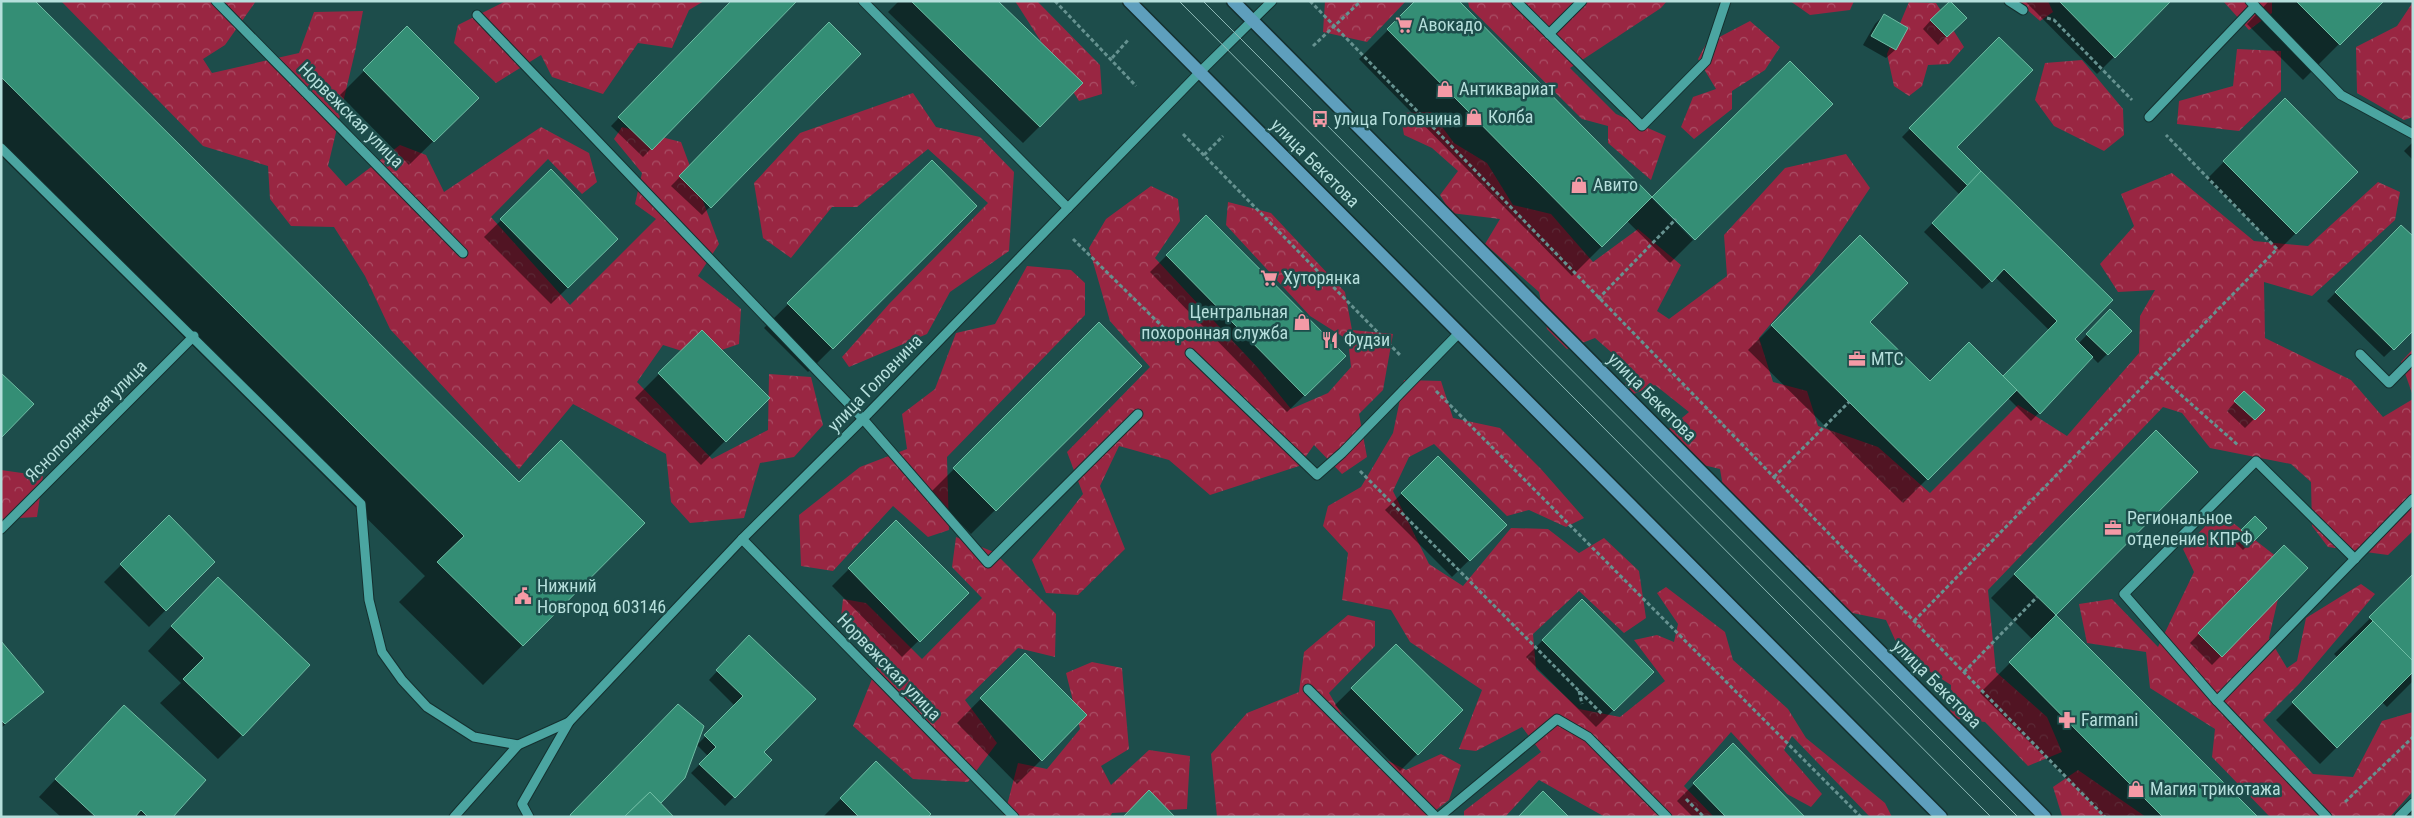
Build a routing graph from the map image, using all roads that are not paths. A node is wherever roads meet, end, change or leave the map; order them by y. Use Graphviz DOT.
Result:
graph roads {
  1 [pos="216,1"];
  2 [pos="863,1"];
  3 [pos="1129,1"];
  4 [pos="1233,1"];
  5 [pos="1272,1"];
  6 [pos="1516,1"];
  7 [pos="1582,1"];
  8 [pos="1726,1"];
  9 [pos="2009,1"];
  10 [pos="2252,4"];
  11 [pos="2023,10"];
  12 [pos="477,15"];
  13 [pos="1252,21"];
  14 [pos="1549,34"];
  15 [pos="1200,72"];
  16 [pos="2149,117"];
  17 [pos="2413,134"];
  18 [pos="1,148"];
  19 [pos="1068,208"];
  20 [pos="464,252"];
  21 [pos="1460,333"];
  22 [pos="194,336"];
  23 [pos="1190,353"];
  24 [pos="2360,354"];
  25 [pos="2413,359"];
  26 [pos="1138,414"];
  27 [pos="863,419"];
  28 [pos="2413,500"];
  29 [pos="1,529"];
  30 [pos="742,539"];
  31 [pos="2355,559"];
  32 [pos="1308,689"];
  33 [pos="2217,700"];
  34 [pos="569,722"];
  35 [pos="518,744"];
  36 [pos="2413,803"];
  37 [pos="454,817"];
  38 [pos="529,817"];
  39 [pos="1014,817"];
  40 [pos="1437,817"];
  41 [pos="1667,817"];
  42 [pos="1941,817"];
  43 [pos="2046,817"];
  44 [pos="2327,817"];
  45 [pos="2399,817"];
  1 -- 20 [label="street, Норвежская улица"];
  2 -- 19 [label="street"];
  3 -- 15 [label="main road, улица Бекетова"];
  4 -- 13 [label="main road, улица Бекетова"];
  5 -- 13 [label="street, улица Головнина"];
  6 -- 14 [label="street"];
  7 -- 14 [label="street"];
  8 -- 14 [label="street"];
  9 -- 11 [label="street"];
  10 -- 16 [label="street"];
  10 -- 17 [label="street"];
  12 -- 27 [label="street"];
  13 -- 15 [label="street, улица Головнина"];
  13 -- 43 [label="main road, улица Бекетова"];
  15 -- 19 [label="street, улица Головнина"];
  15 -- 21 [label="main road, улица Бекетова"];
  18 -- 22 [label="street"];
  19 -- 27 [label="street, улица Головнина"];
  21 -- 23 [label="street"];
  21 -- 42 [label="main road, улица Бекетова"];
  22 -- 29 [label="street, Яснополянская улица"];
  22 -- 35 [label="street"];
  24 -- 25 [label="street"];
  26 -- 27 [label="street"];
  27 -- 30 [label="street, улица Головнина"];
  28 -- 31 [label="street"];
  30 -- 34 [label="street, улица Головнина"];
  30 -- 39 [label="street, Норвежская улица"];
  31 -- 33 [label="street"];
  31 -- 33 [label="street"];
  32 -- 40 [label="street"];
  33 -- 44 [label="street"];
  34 -- 35 [label="street"];
  34 -- 38 [label="street, улица Головнина"];
  35 -- 37 [label="street"];
  36 -- 45 [label="street"];
  40 -- 41 [label="street"];
}
